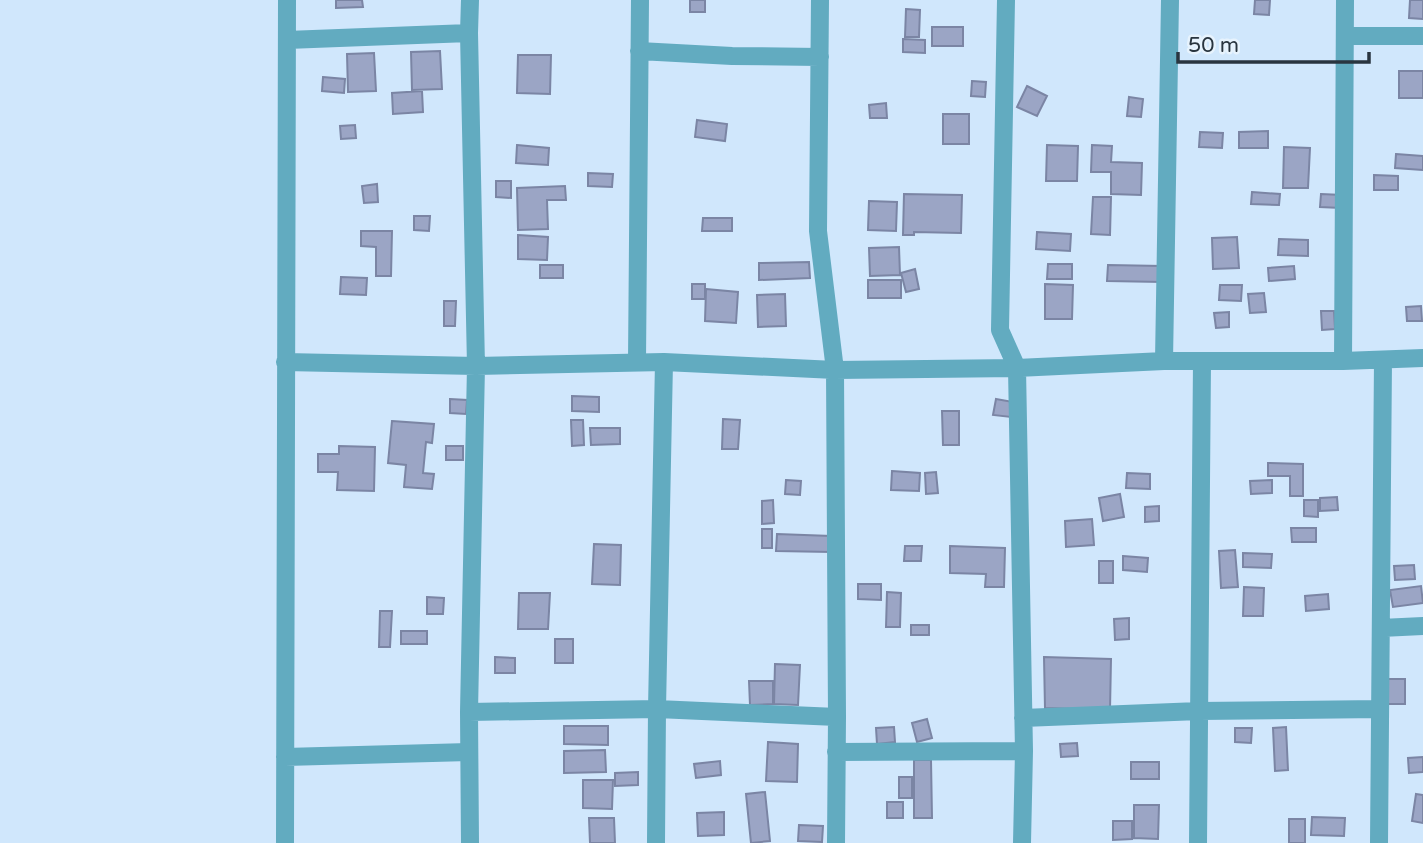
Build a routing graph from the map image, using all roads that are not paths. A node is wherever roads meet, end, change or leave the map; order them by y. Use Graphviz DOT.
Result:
graph roads {
  1 [pos="287,0"];
  2 [pos="470,0"];
  3 [pos="640,0"];
  4 [pos="820,0"];
  5 [pos="1006,0"];
  6 [pos="1170,0"];
  7 [pos="1345,0"];
  8 [pos="469,33"];
  9 [pos="1345,36"];
  10 [pos="1423,36"];
  11 [pos="286,40"];
  12 [pos="639,51"];
  13 [pos="820,57"];
  14 [pos="1423,358"];
  15 [pos="1383,360"];
  16 [pos="1343,361"];
  17 [pos="285,362"];
  18 [pos="638,362"];
  19 [pos="664,362"];
  20 [pos="1164,362"];
  21 [pos="1202,362"];
  22 [pos="476,366"];
  23 [pos="1017,368"];
  24 [pos="835,370"];
  25 [pos="1423,626"];
  26 [pos="1381,628"];
  27 [pos="657,709"];
  28 [pos="1380,709"];
  29 [pos="1199,711"];
  30 [pos="469,712"];
  31 [pos="837,717"];
  32 [pos="1023,718"];
  33 [pos="1024,751"];
  34 [pos="469,752"];
  35 [pos="836,752"];
  36 [pos="285,757"];
  37 [pos="285,843"];
  38 [pos="470,843"];
  39 [pos="656,843"];
  40 [pos="836,843"];
  41 [pos="1022,843"];
  42 [pos="1198,843"];
  43 [pos="1379,843"];
  1 -- 11 [label="street"];
  2 -- 8 [label="street"];
  3 -- 12 [label="street"];
  4 -- 13 [label="street"];
  5 -- 23 [label="street"];
  6 -- 20 [label="street"];
  7 -- 9 [label="street"];
  8 -- 11 [label="street"];
  8 -- 22 [label="street"];
  9 -- 10 [label="street"];
  9 -- 16 [label="street"];
  11 -- 17 [label="street"];
  12 -- 13 [label="street"];
  12 -- 18 [label="street"];
  13 -- 24 [label="street"];
  14 -- 15 [label="street"];
  15 -- 16 [label="street"];
  15 -- 26 [label="street"];
  16 -- 21 [label="street"];
  17 -- 22 [label="street"];
  17 -- 36 [label="street"];
  18 -- 19 [label="street"];
  18 -- 22 [label="street"];
  19 -- 24 [label="street"];
  19 -- 27 [label="street"];
  20 -- 21 [label="street"];
  20 -- 23 [label="street"];
  21 -- 29 [label="street"];
  22 -- 30 [label="street"];
  23 -- 24 [label="street"];
  23 -- 32 [label="street"];
  24 -- 31 [label="street"];
  25 -- 26 [label="street"];
  26 -- 28 [label="street"];
  27 -- 30 [label="street"];
  27 -- 31 [label="street"];
  27 -- 39 [label="street"];
  28 -- 29 [label="street"];
  28 -- 43 [label="street"];
  29 -- 32 [label="street"];
  29 -- 42 [label="street"];
  30 -- 34 [label="street"];
  31 -- 35 [label="street"];
  32 -- 33 [label="street"];
  33 -- 35 [label="street"];
  33 -- 41 [label="street"];
  34 -- 36 [label="street"];
  34 -- 38 [label="street"];
  35 -- 40 [label="street"];
  36 -- 37 [label="street"];
}
